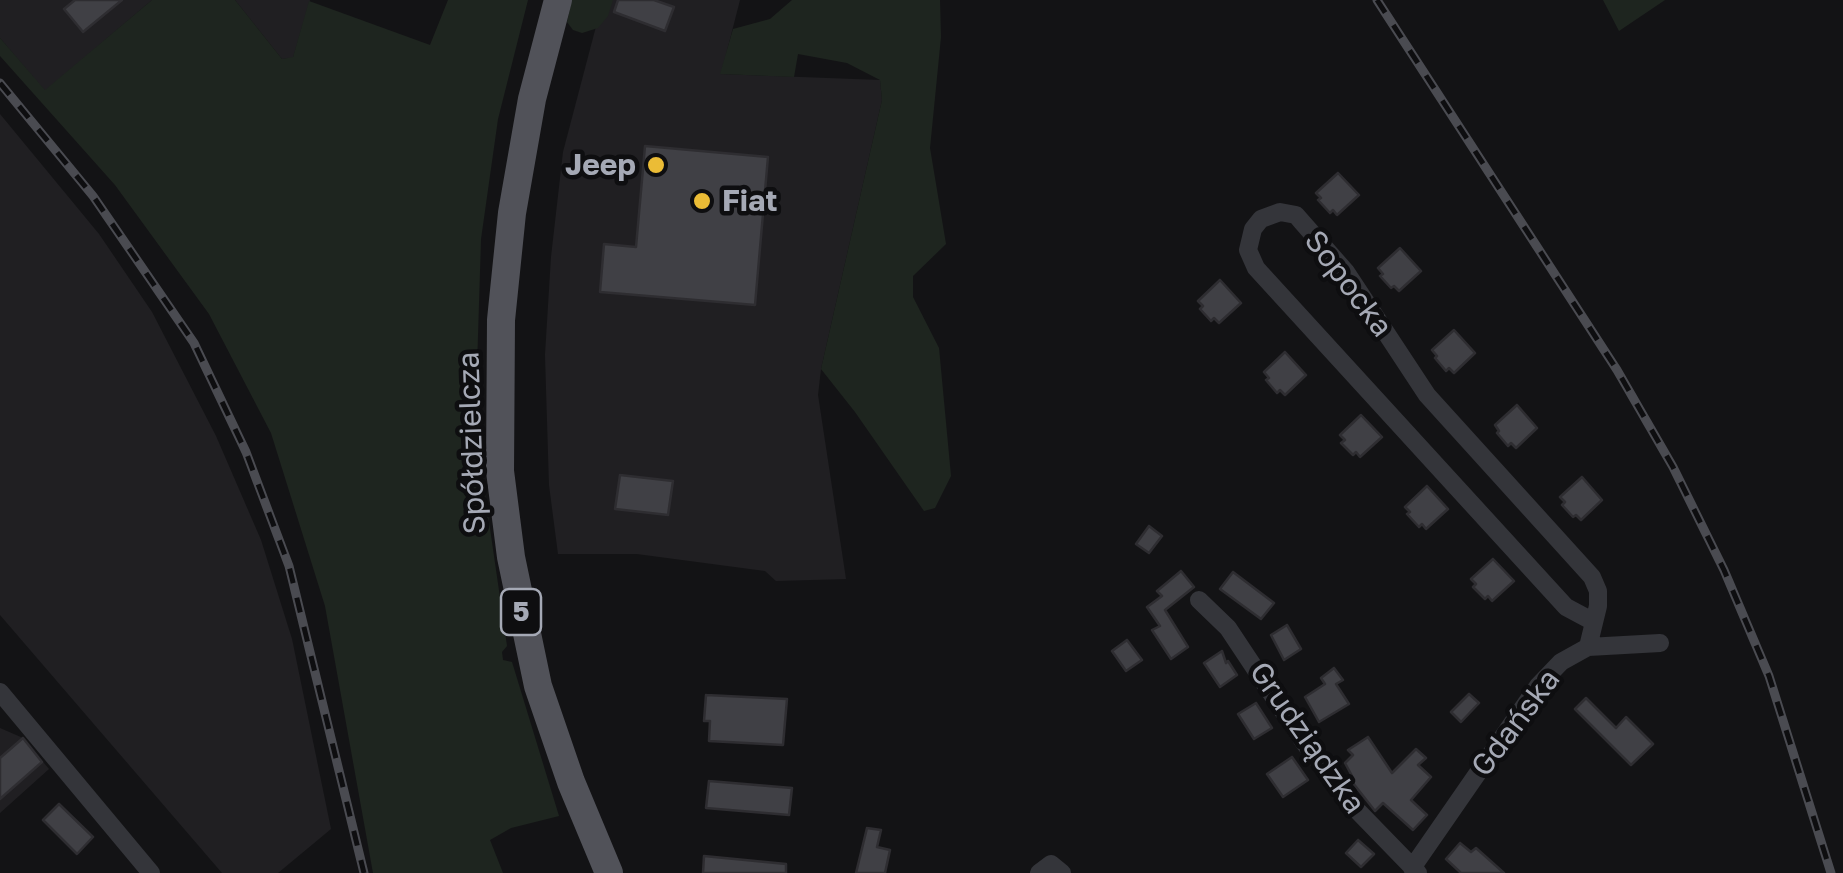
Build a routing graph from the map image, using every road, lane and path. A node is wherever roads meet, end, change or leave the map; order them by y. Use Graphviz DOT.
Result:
graph roads {
  1 [pos="558,0"];
  2 [pos="1200,600"];
  3 [pos="1594,622"];
  4 [pos="1660,642"];
  5 [pos="1588,647"];
  6 [pos="0,692"];
  7 [pos="1414,871"];
  8 [pos="151,873"];
  9 [pos="609,873"];
  1 -- 9 [label="main road, Spółdzielcza / 5"];
  2 -- 7 [label="street, Grudziądzka"];
  3 -- 3 [label="street, Sopocka"];
  3 -- 5 [label="street, Sopocka"];
  4 -- 5 [label="street, Gdańska"];
  5 -- 7 [label="street, Gdańska"];
  6 -- 8 [label="street"];
}
